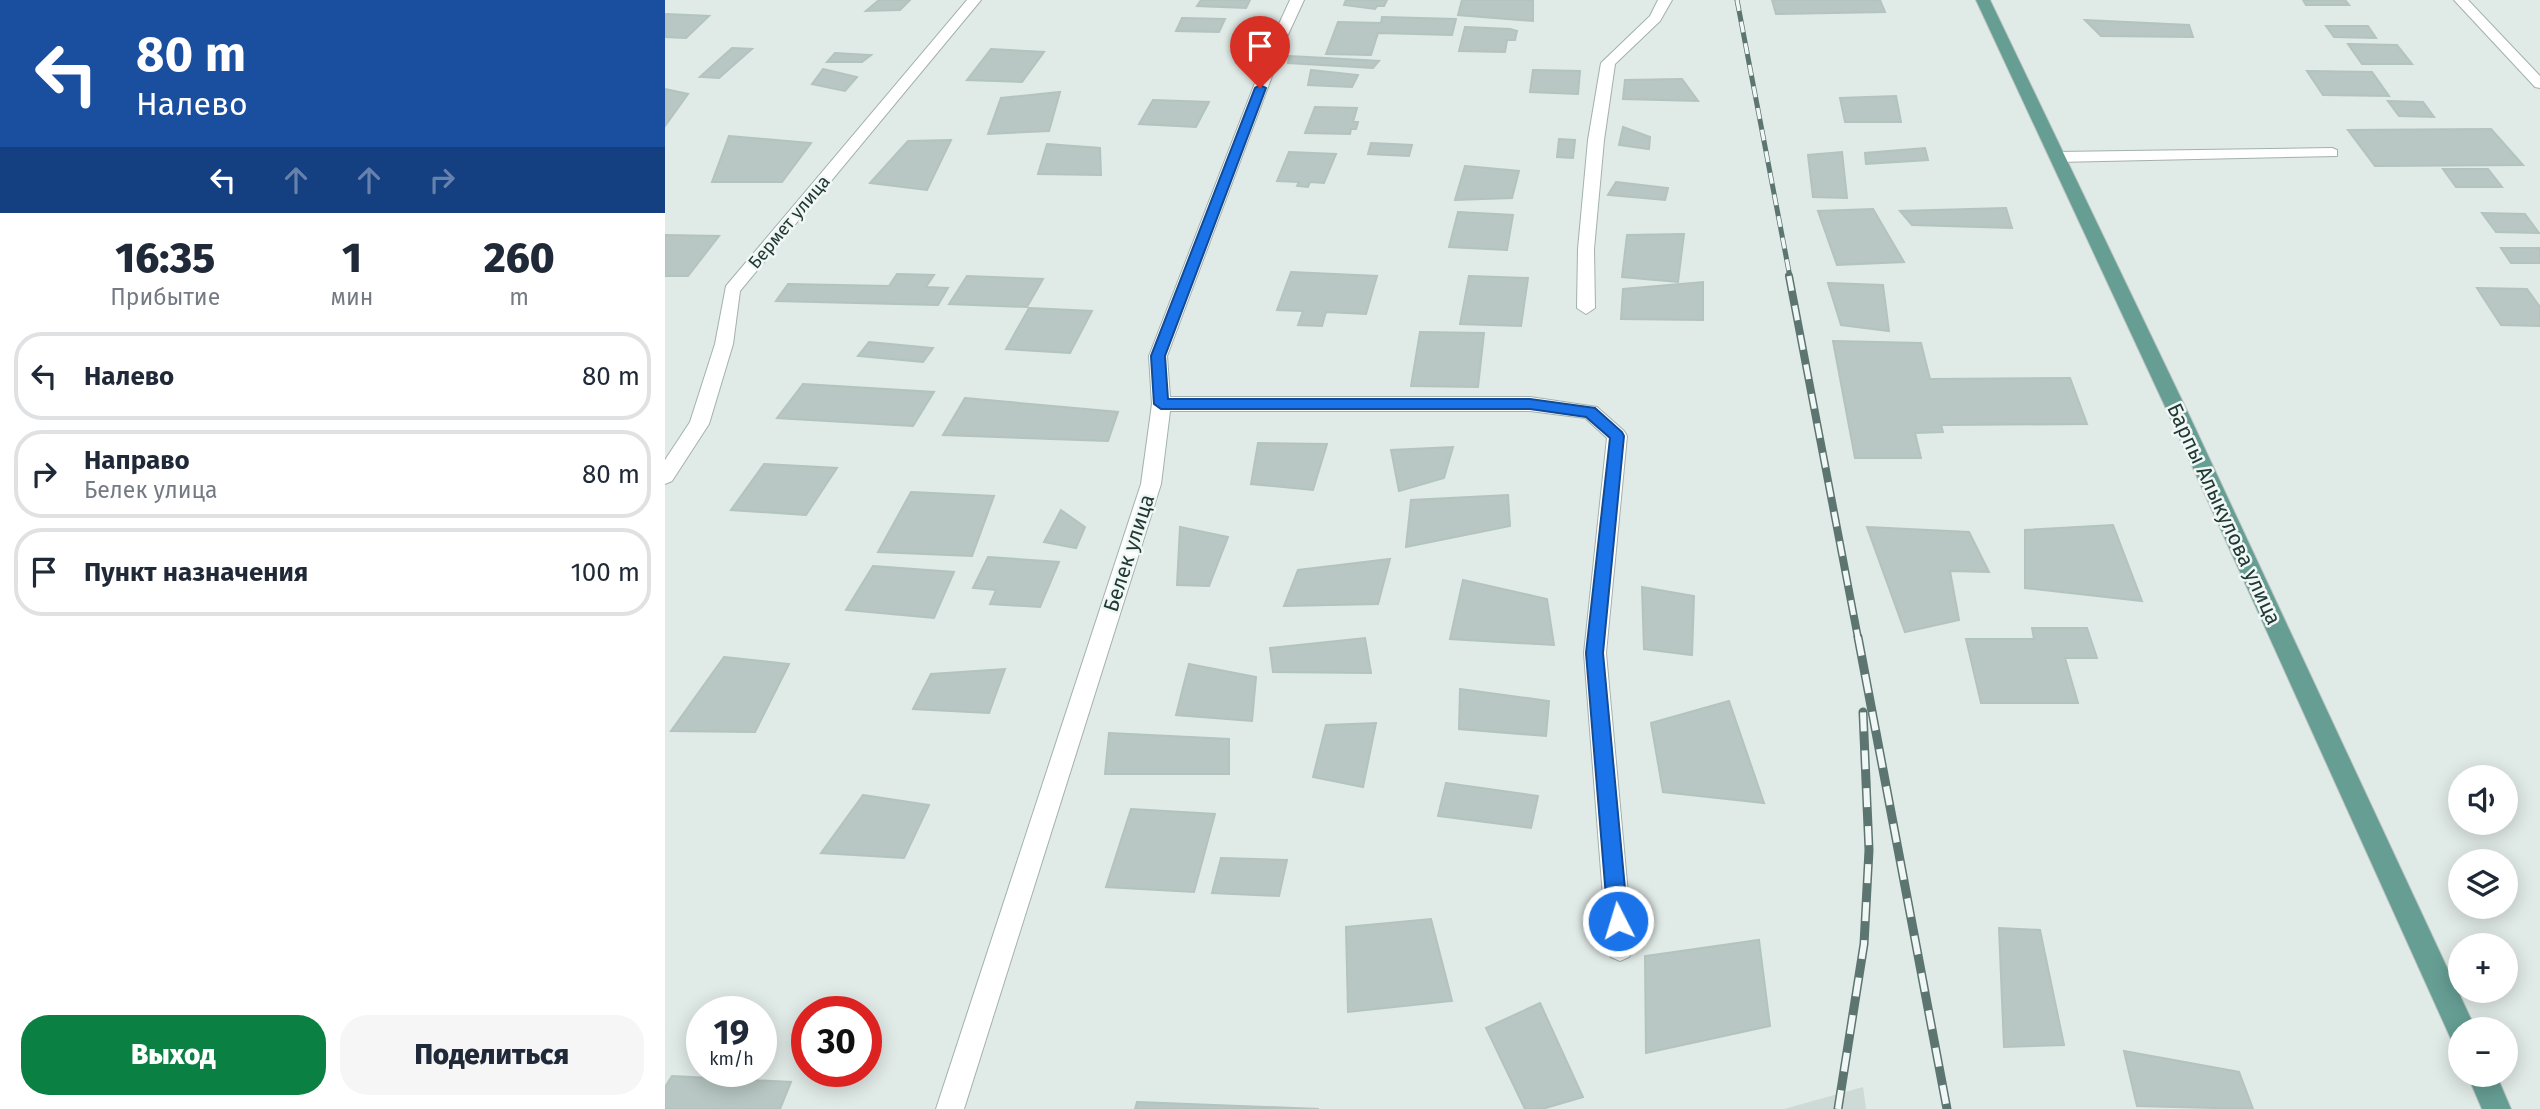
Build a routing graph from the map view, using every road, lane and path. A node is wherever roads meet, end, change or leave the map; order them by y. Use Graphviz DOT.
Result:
graph roads {
  1 [pos="974,0"];
  2 [pos="1297,0"];
  3 [pos="1665,0"];
  4 [pos="1983,0"];
  5 [pos="2461,0"];
  6 [pos="2540,84"];
  7 [pos="2332,153"];
  8 [pos="2057,157"];
  9 [pos="1586,308"];
  10 [pos="1161,404"];
  11 [pos="665,476"];
  12 [pos="1620,948"];
  13 [pos="2455,1017"];
  14 [pos="2487,1087"];
  15 [pos="950,1109"];
  16 [pos="2497,1109"];
  1 -- 11 [label="street, Бермет улица"];
  2 -- 10 [label="street, Белек улица"];
  3 -- 9 [label="street"];
  4 -- 8 [label="main road, Барпы Алыкулова улица"];
  5 -- 6 [label="street"];
  7 -- 8 [label="street"];
  8 -- 13 [label="main road, Барпы Алыкулова улица"];
  10 -- 12 [label="street"];
  10 -- 15 [label="street, Белек улица"];
  14 -- 16 [label="main road"];
}
